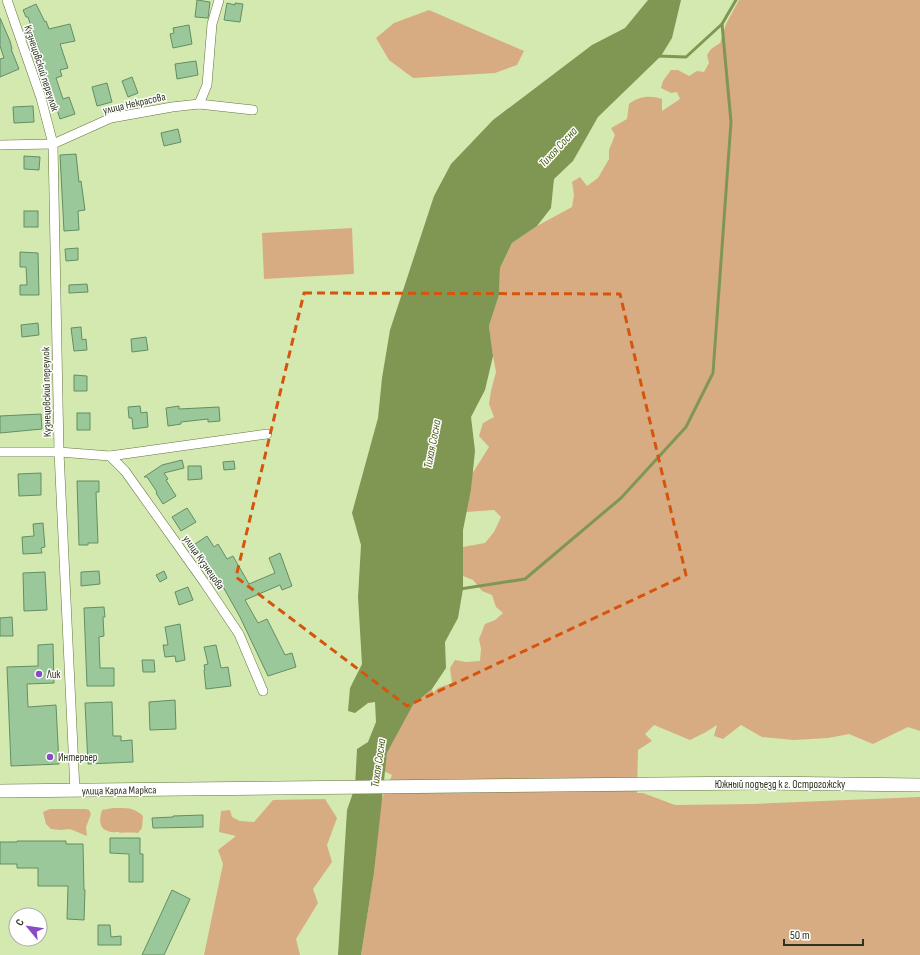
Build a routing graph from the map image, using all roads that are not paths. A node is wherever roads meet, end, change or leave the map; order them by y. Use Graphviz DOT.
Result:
graph roads {
  1 [pos="7,0"];
  2 [pos="219,0"];
  3 [pos="199,104"];
  4 [pos="253,110"];
  5 [pos="53,144"];
  6 [pos="0,145"];
  7 [pos="267,434"];
  8 [pos="0,452"];
  9 [pos="59,452"];
  10 [pos="110,456"];
  11 [pos="263,691"];
  12 [pos="920,785"];
  13 [pos="237,788"];
  14 [pos="75,791"];
  15 [pos="0,792"];
  1 -- 5 [label="street, Кузнецовский переулок"];
  2 -- 3 [label="street"];
  3 -- 4 [label="street, улица Некрасова"];
  3 -- 5 [label="street, улица Некрасова"];
  5 -- 6 [label="street, улица Некрасова"];
  5 -- 9 [label="street, Кузнецовский переулок"];
  7 -- 10 [label="street"];
  8 -- 9 [label="street"];
  9 -- 10 [label="street"];
  9 -- 14 [label="street, Кузнецовский переулок"];
  10 -- 11 [label="street, улица Кузнецова"];
  12 -- 13 [label="main road, Южный подъезд к г. Острогожску"];
  13 -- 14 [label="main road, улица Карла Маркса"];
  14 -- 15 [label="main road, улица Карла Маркса"];
}
